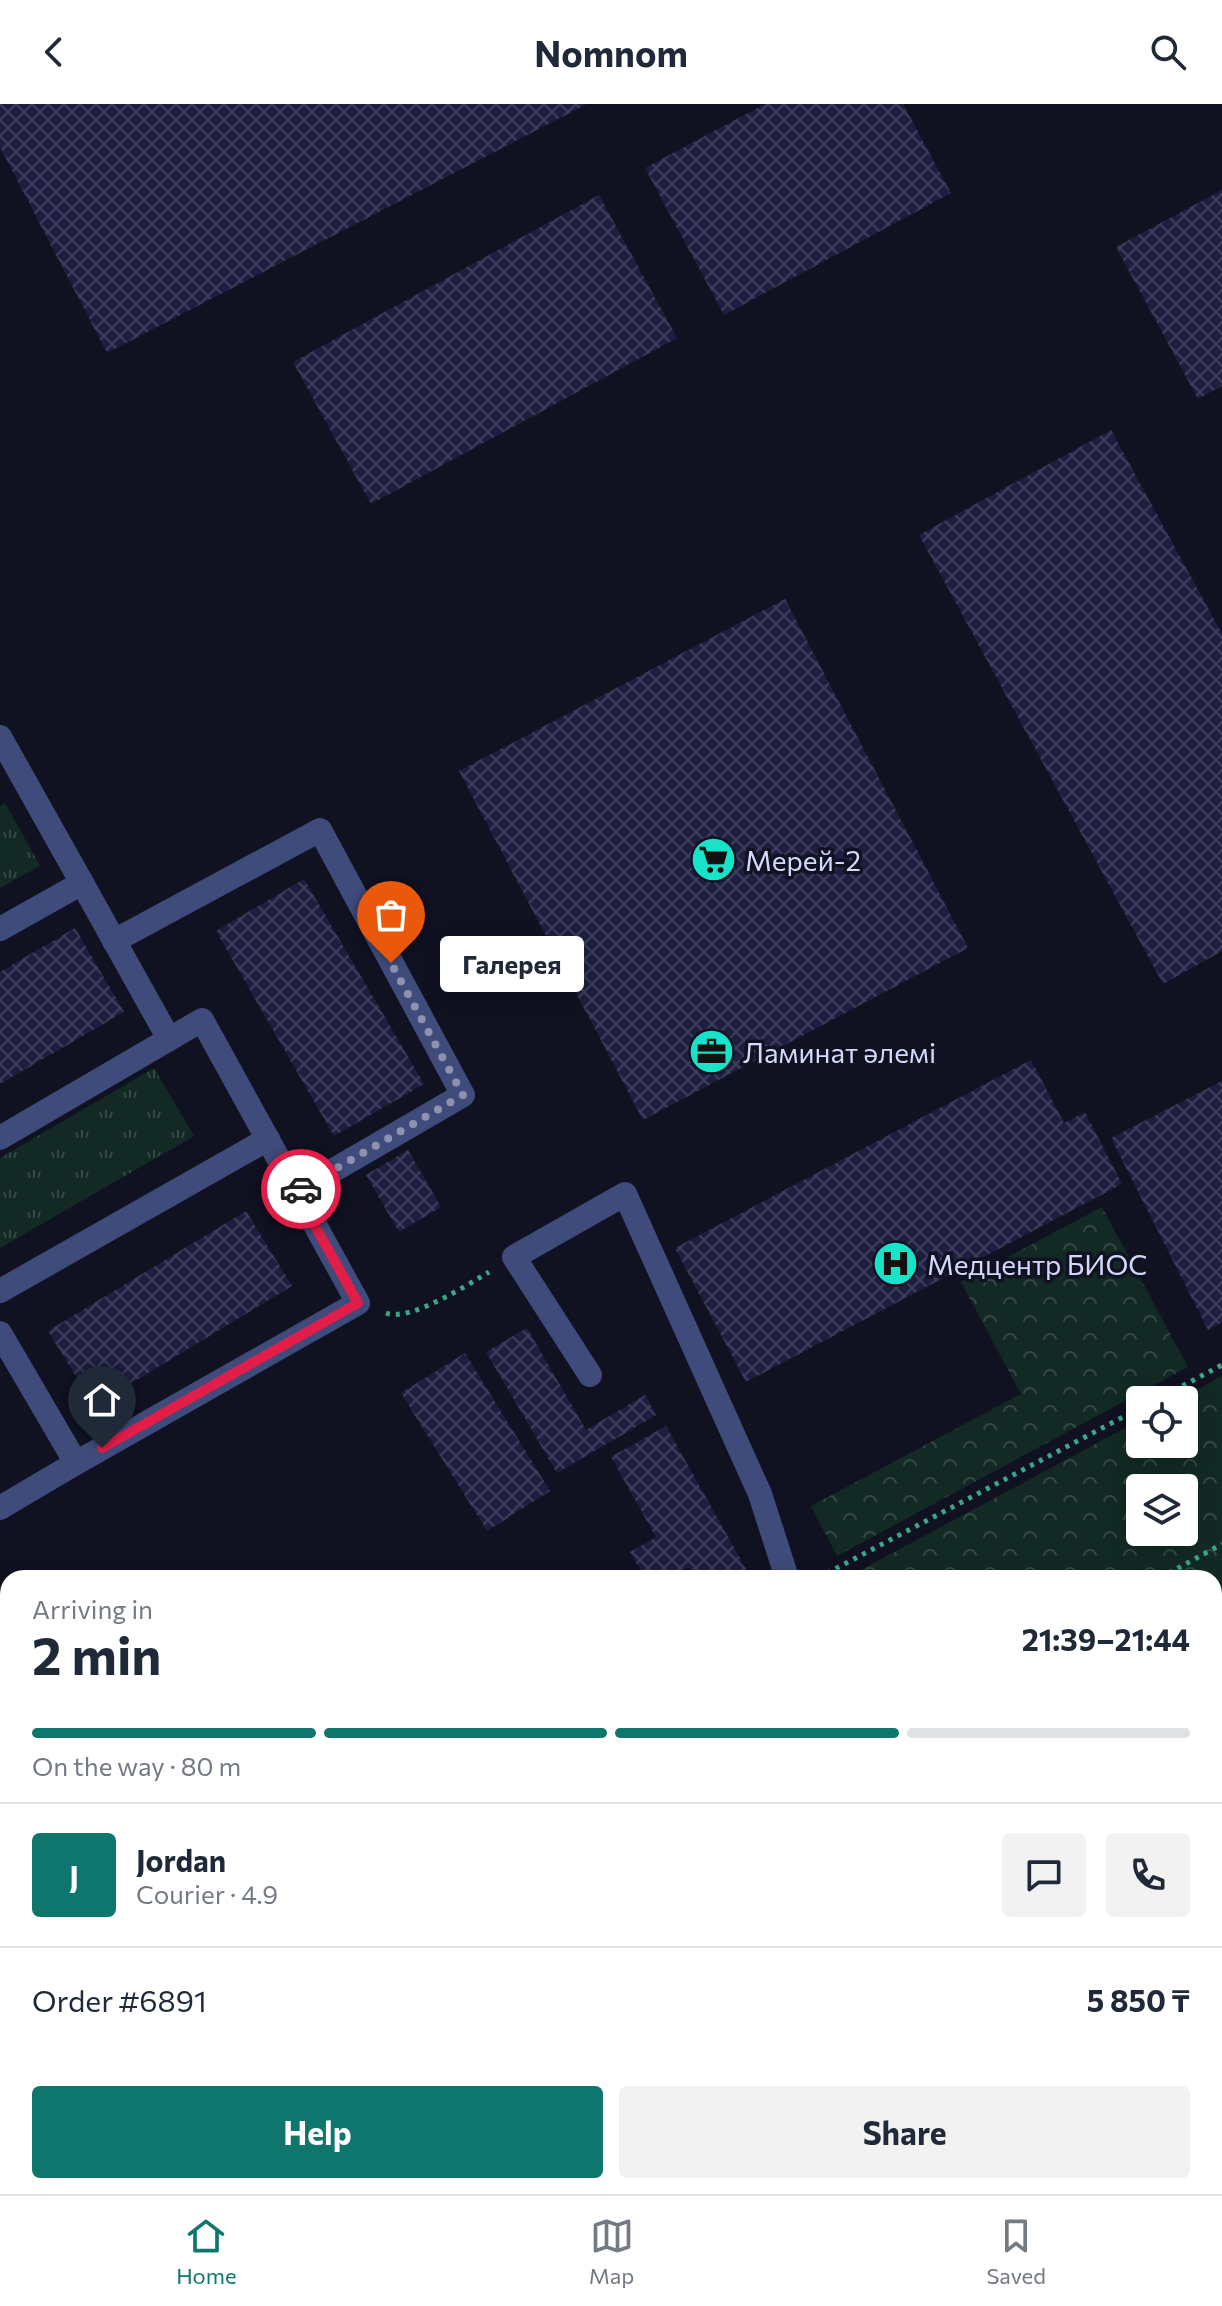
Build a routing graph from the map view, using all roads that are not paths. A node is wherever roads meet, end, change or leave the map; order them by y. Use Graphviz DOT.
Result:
graph roads {
  1 [pos="0,737"];
  2 [pos="8,768"];
  3 [pos="82,883"];
  4 [pos="0,929"];
  5 [pos="114,941"];
  6 [pos="169,1039"];
  7 [pos="0,1138"];
  8 [pos="268,1139"];
  9 [pos="296,1192"];
  10 [pos="0,1291"];
  11 [pos="0,1333"];
  12 [pos="9,1370"];
  13 [pos="590,1375"];
  14 [pos="76,1463"];
  15 [pos="0,1508"];
  16 [pos="784,1570"];
  1 -- 2 [label="street"];
  2 -- 3 [label="street"];
  3 -- 4 [label="street"];
  3 -- 5 [label="street"];
  5 -- 6 [label="street"];
  5 -- 9 [label="street"];
  6 -- 7 [label="street"];
  6 -- 8 [label="street"];
  8 -- 9 [label="street"];
  8 -- 10 [label="street"];
  9 -- 14 [label="street"];
  11 -- 12 [label="street"];
  12 -- 14 [label="street"];
  13 -- 16 [label="street"];
  14 -- 15 [label="street"];
}
